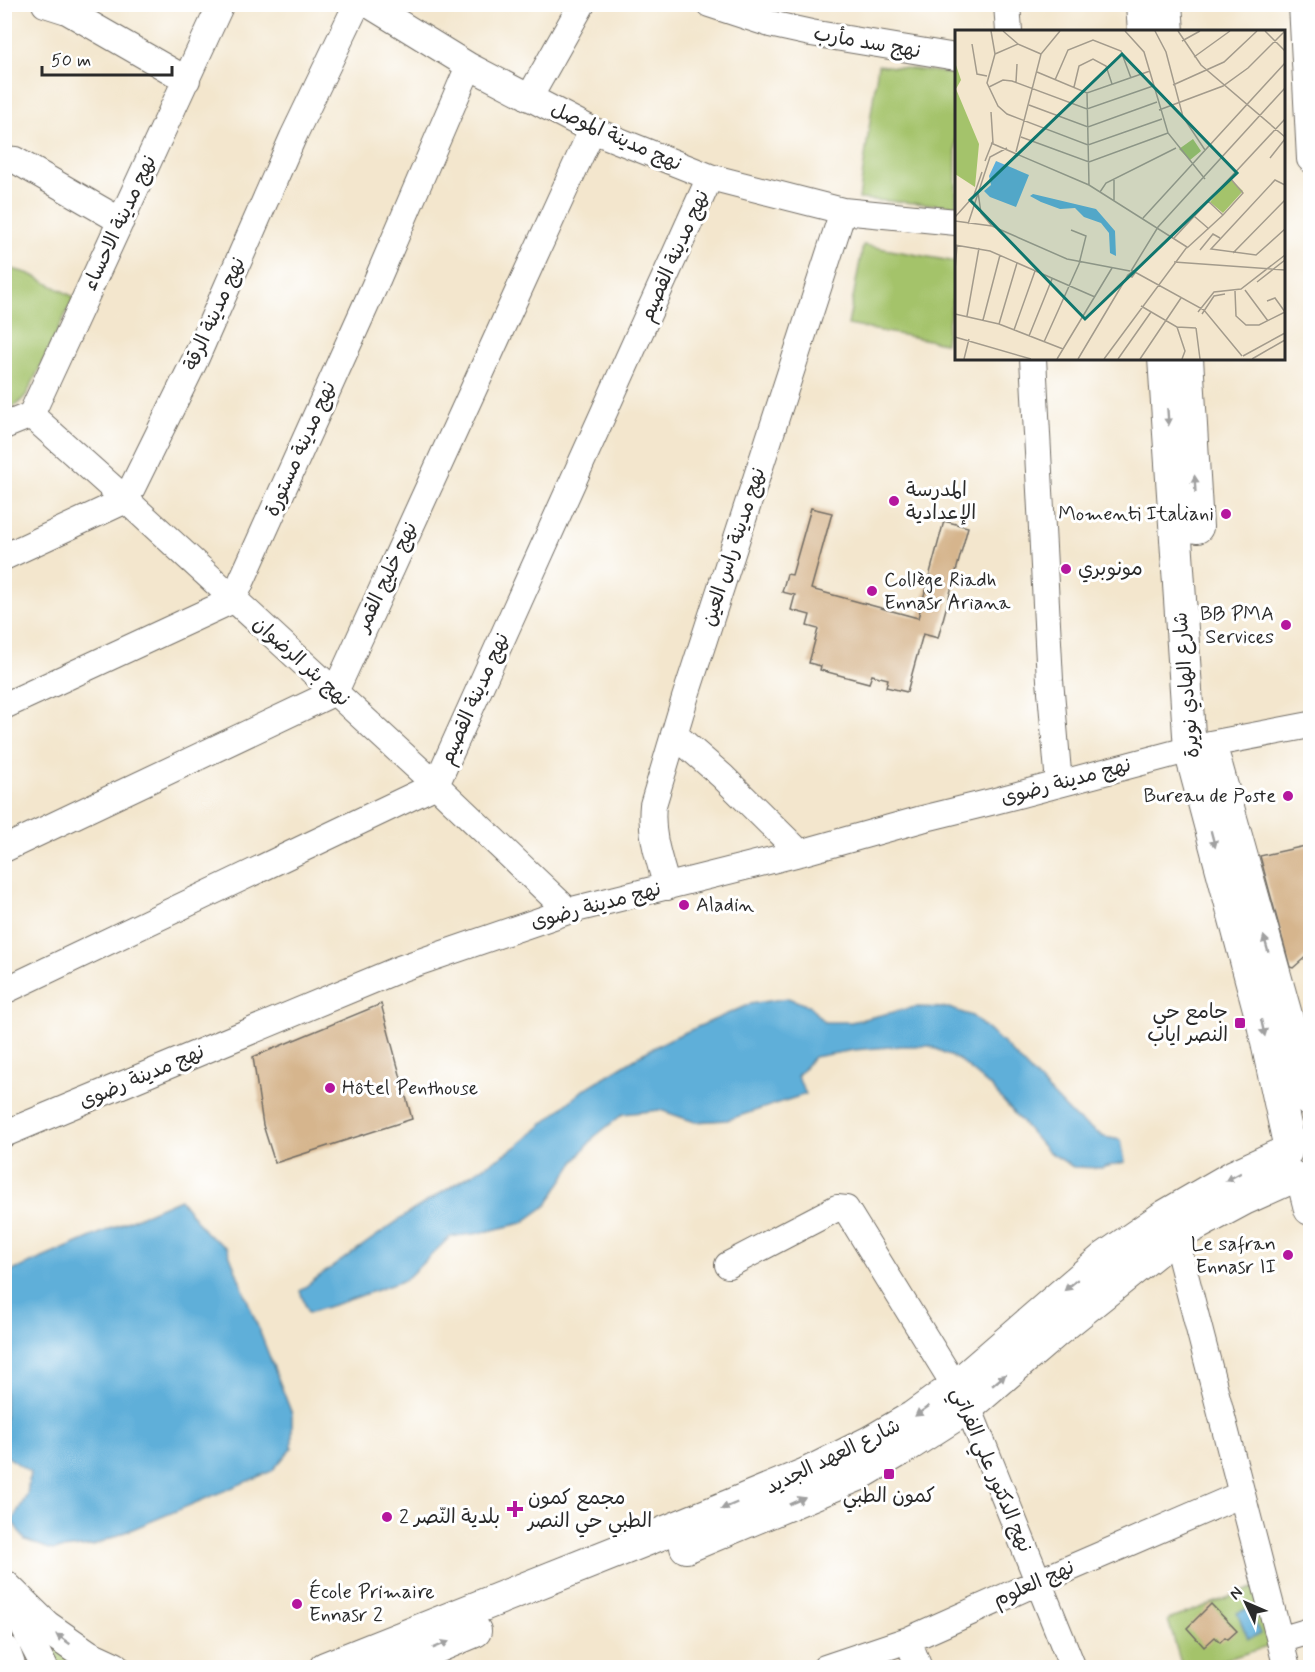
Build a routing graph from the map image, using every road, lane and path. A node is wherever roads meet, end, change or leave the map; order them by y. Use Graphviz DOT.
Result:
graph roads {
  1 [pos="45,4"];
  2 [pos="221,4"];
  3 [pos="357,4"];
  4 [pos="368,4"];
  5 [pos="582,4"];
  6 [pos="710,4"];
  7 [pos="1007,4"];
  8 [pos="1142,4"];
  9 [pos="1166,4"];
  10 [pos="1302,4"];
  11 [pos="1009,30"];
  12 [pos="1144,30"];
  13 [pos="1168,30"];
  14 [pos="955,57"];
  15 [pos="469,66"];
  16 [pos="1308,66"];
  17 [pos="187,80"];
  18 [pos="529,98"];
  19 [pos="592,130"];
  20 [pos="4,159"];
  21 [pos="1311,159"];
  22 [pos="710,177"];
  23 [pos="843,211"];
  24 [pos="121,221"];
  25 [pos="955,222"];
  26 [pos="1033,360"];
  27 [pos="1164,360"];
  28 [pos="1187,360"];
  29 [pos="31,415"];
  30 [pos="4,426"];
  31 [pos="126,500"];
  32 [pos="4,557"];
  33 [pos="233,600"];
  34 [pos="334,692"];
  35 [pos="4,706"];
  36 [pos="1311,725"];
  37 [pos="674,734"];
  38 [pos="1200,747"];
  39 [pos="1059,784"];
  40 [pos="436,785"];
  41 [pos="4,849"];
  42 [pos="800,853"];
  43 [pos="667,887"];
  44 [pos="568,911"];
  45 [pos="4,992"];
  46 [pos="1311,1101"];
  47 [pos="4,1134"];
  48 [pos="1300,1169"];
  49 [pos="1175,1236"];
  50 [pos="728,1265"];
  51 [pos="962,1396"];
  52 [pos="1242,1494"];
  53 [pos="1038,1582"];
  54 [pos="4,1588"];
  55 [pos="1311,1631"];
  56 [pos="908,1640"];
  57 [pos="1280,1640"];
  58 [pos="4,1646"];
  59 [pos="4,1651"];
  60 [pos="10,1668"];
  61 [pos="17,1668"];
  62 [pos="45,1668"];
  63 [pos="114,1668"];
  64 [pos="325,1668"];
  65 [pos="387,1668"];
  66 [pos="825,1668"];
  67 [pos="920,1668"];
  68 [pos="1073,1668"];
  69 [pos="1287,1668"];
  1 -- 17 [label="street"];
  2 -- 17 [label="street, نهج مدينة الاحساء"];
  3 -- 31 [label="street, نهج مدينة الرقة"];
  4 -- 15 [label="street, نهج مدينة الموصل"];
  5 -- 18 [label="street"];
  6 -- 14 [label="street, نهج سد مأرب"];
  7 -- 11 [label="street"];
  8 -- 12 [label="main road"];
  9 -- 13 [label="main road"];
  10 -- 16 [label="street"];
  15 -- 18 [label="street, نهج مدينة الموصل"];
  15 -- 33 [label="street, نهج مدينة مستورة"];
  16 -- 21 [label="street"];
  17 -- 24 [label="street, نهج مدينة الاحساء"];
  18 -- 19 [label="street, نهج مدينة الموصل"];
  19 -- 22 [label="street, نهج مدينة الموصل"];
  19 -- 34 [label="street, نهج خليج القمر"];
  20 -- 24 [label="street"];
  22 -- 23 [label="street, نهج مدينة الموصل"];
  22 -- 40 [label="street, نهج مدينة القصيم"];
  23 -- 25 [label="street, نهج مدينة الموصل"];
  23 -- 37 [label="street, نهج مدينة راس العين"];
  24 -- 29 [label="street, نهج مدينة الاحساء"];
  26 -- 39 [label="street"];
  27 -- 38 [label="main road, شارع الهادي نويرة, one-way"];
  38 -- 28 [label="main road, شارع الهادي نويرة, one-way"];
  29 -- 30 [label="street"];
  29 -- 31 [label="street, نهج بئر الرضوان"];
  31 -- 32 [label="street"];
  31 -- 33 [label="street, نهج بئر الرضوان"];
  33 -- 34 [label="street, نهج بئر الرضوان"];
  33 -- 35 [label="street"];
  34 -- 40 [label="street, نهج بئر الرضوان"];
  34 -- 41 [label="street"];
  36 -- 38 [label="street, نهج مدينة رضوى"];
  37 -- 42 [label="street"];
  37 -- 43 [label="street, نهج مدينة راس العين"];
  38 -- 39 [label="street, نهج مدينة رضوى"];
  46 -- 38 [label="main road, شارع الهادي نويرة, one-way"];
  38 -- 48 [label="main road, شارع الهادي نويرة, one-way"];
  39 -- 42 [label="street, نهج مدينة رضوى"];
  40 -- 44 [label="street, نهج بئر الرضوان"];
  40 -- 45 [label="street, نهج مدينة القصيم"];
  42 -- 43 [label="street, نهج مدينة رضوى"];
  43 -- 44 [label="street, نهج مدينة رضوى"];
  44 -- 47 [label="street, نهج مدينة رضوى"];
  48 -- 49 [label="main road, شارع العهد الجديد"];
  48 -- 51 [label="main road, شارع العهد الجديد, one-way"];
  51 -- 49 [label="main road, شارع العهد الجديد, one-way"];
  49 -- 52 [label="street"];
  50 -- 51 [label="street, نهج الدكتور علي الفراتي"];
  51 -- 53 [label="street, نهج الدكتور علي الفراتي"];
  51 -- 64 [label="main road, شارع العهد الجديد, one-way"];
  65 -- 51 [label="main road, شارع العهد الجديد, one-way"];
  52 -- 53 [label="street, نهج العلوم"];
  52 -- 57 [label="street"];
  53 -- 56 [label="street, نهج العلوم"];
  53 -- 68 [label="street, نهج الدكتور علي الفراتي"];
  54 -- 62 [label="street"];
  63 -- 54 [label="main road, one-way"];
  55 -- 57 [label="street"];
  56 -- 66 [label="street, نهج العلوم"];
  56 -- 67 [label="street"];
  57 -- 69 [label="street"];
  58 -- 61 [label="street"];
  59 -- 60 [label="main road"];
}
